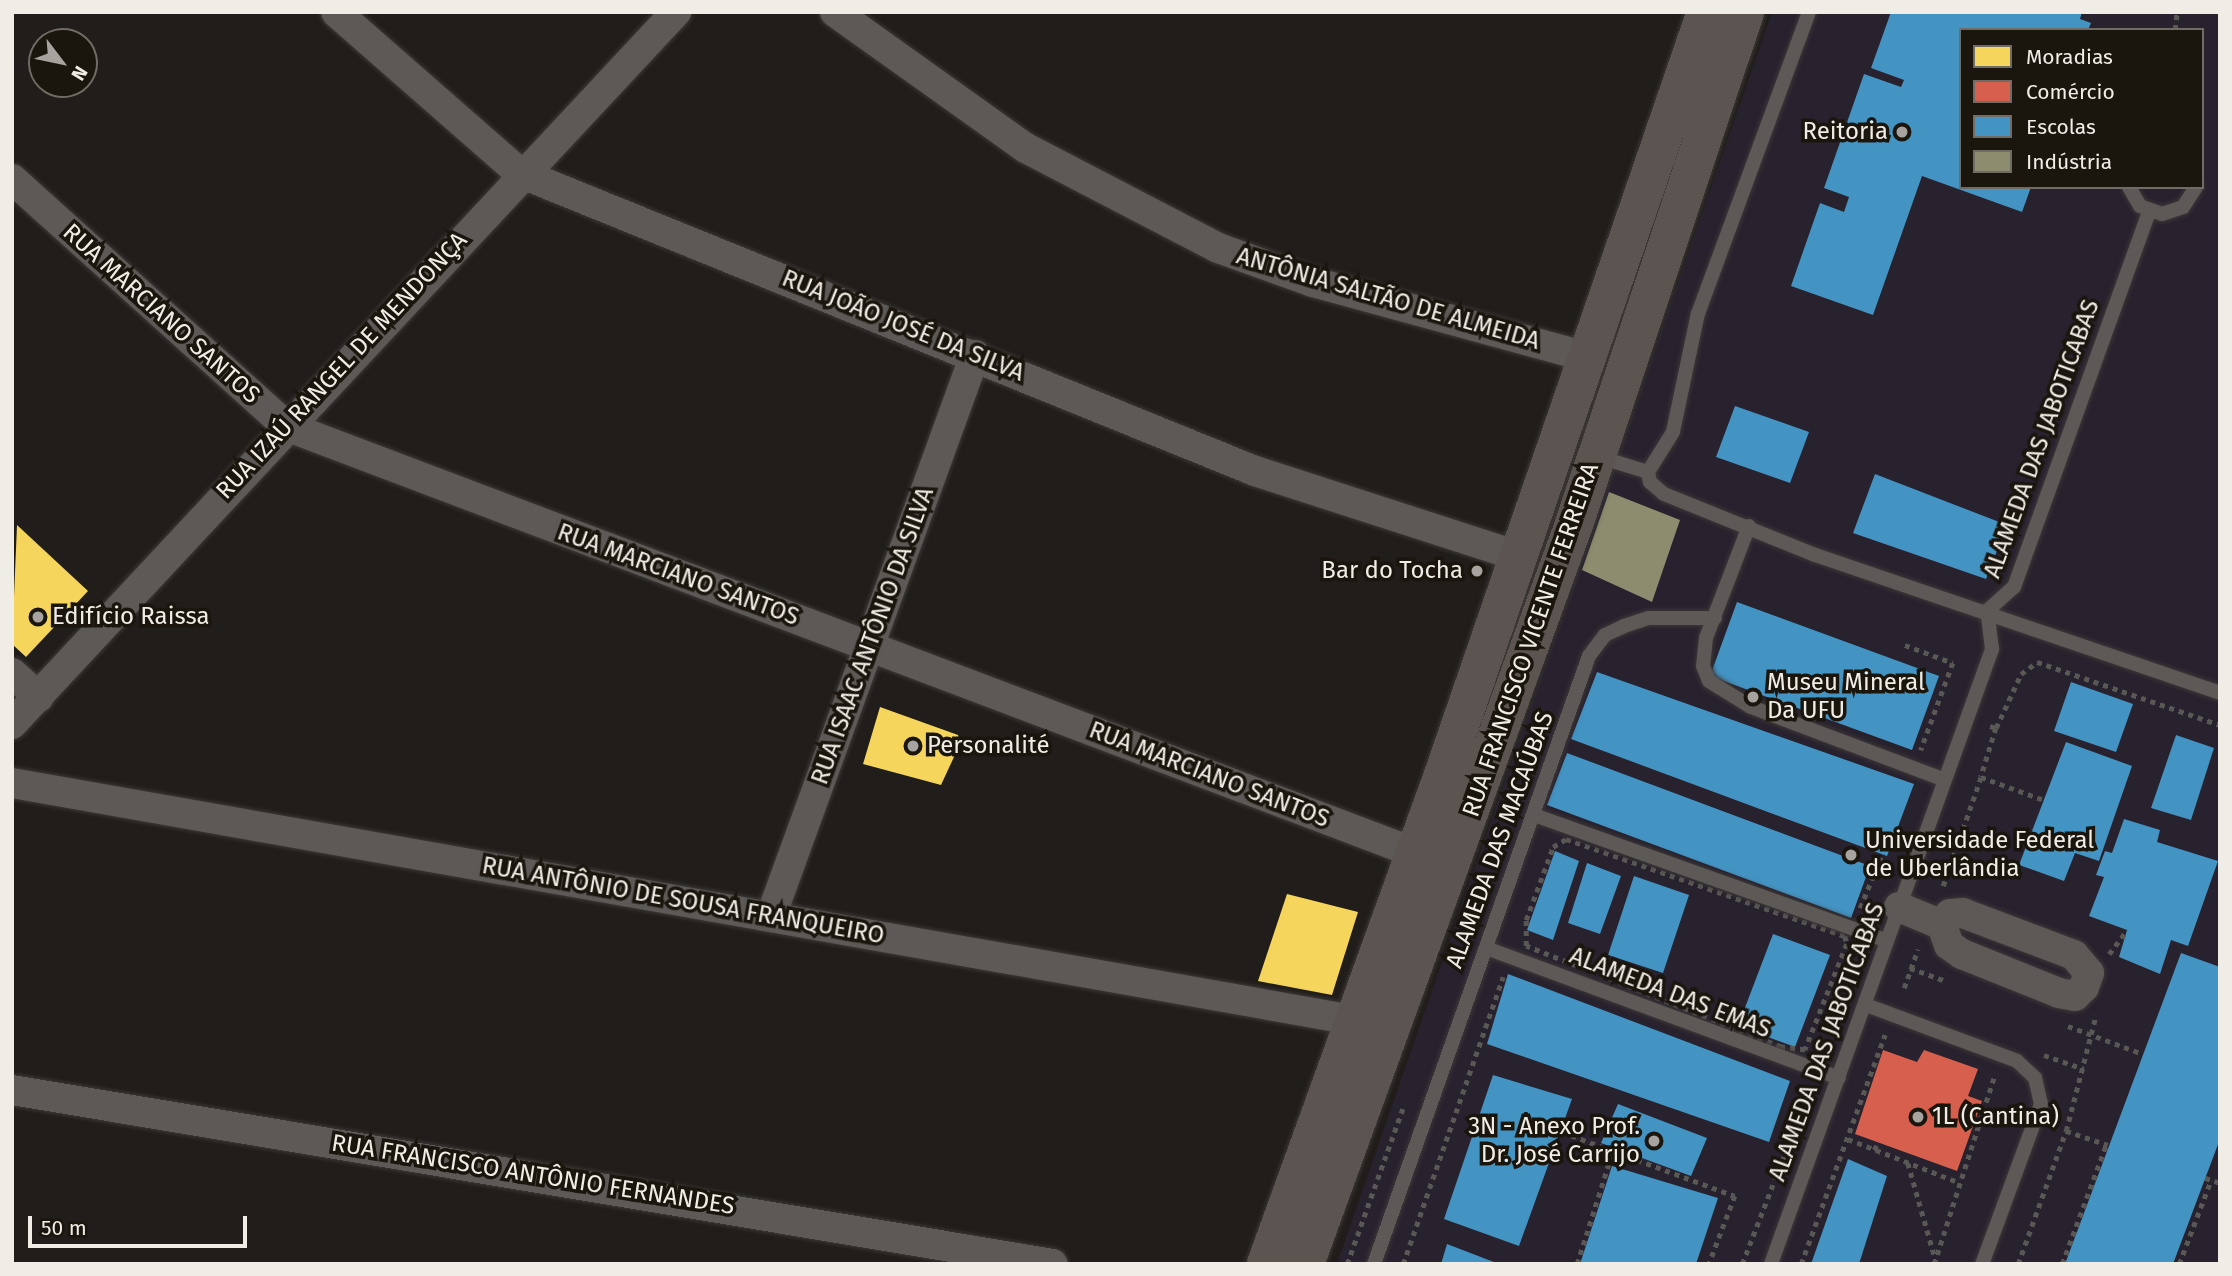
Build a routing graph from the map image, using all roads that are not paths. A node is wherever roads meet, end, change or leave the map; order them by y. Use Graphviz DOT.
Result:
graph roads {
  1 [pos="336,12"];
  2 [pos="676,12"];
  3 [pos="835,12"];
  4 [pos="1809,12"];
  5 [pos="1723,19"];
  6 [pos="520,173"];
  7 [pos="12,180"];
  8 [pos="2131,189"];
  9 [pos="2195,189"];
  10 [pos="2149,213"];
  11 [pos="975,355"];
  12 [pos="1587,357"];
  13 [pos="286,426"];
  14 [pos="1595,456"];
  15 [pos="1648,472"];
  16 [pos="1749,526"];
  17 [pos="1518,556"];
  18 [pos="1987,611"];
  19 [pos="1715,618"];
  20 [pos="871,644"];
  21 [pos="12,673"];
  22 [pos="2220,693"];
  23 [pos="39,697"];
  24 [pos="12,724"];
  25 [pos="1943,779"];
  26 [pos="12,783"];
  27 [pos="1534,815"];
  28 [pos="1416,853"];
  29 [pos="1451,867"];
  30 [pos="1899,907"];
  31 [pos="771,916"];
  32 [pos="1932,933"];
  33 [pos="1887,940"];
  34 [pos="1486,948"];
  35 [pos="1866,1005"];
  36 [pos="1354,1020"];
  37 [pos="1839,1078"];
  38 [pos="12,1090"];
  39 [pos="1053,1264"];
  40 [pos="1266,1264"];
  41 [pos="1305,1264"];
  42 [pos="1374,1264"];
  43 [pos="1771,1264"];
  44 [pos="1982,1264"];
  1 -- 6 [label="street, RUA JOÃO JOSÉ DA SILVA"];
  2 -- 6 [label="street, RUA IZAÚ RANGEL DE MENDONÇA"];
  3 -- 12 [label="street, ANTÔNIA SALTÃO DE ALMEIDA"];
  4 -- 15 [label="lane"];
  5 -- 12 [label="main road, RUA FRANCISCO VICENTE FERREIRA"];
  5 -- 14 [label="main road, RUA FRANCISCO VICENTE FERREIRA"];
  6 -- 11 [label="street, RUA JOÃO JOSÉ DA SILVA"];
  6 -- 13 [label="street, RUA IZAÚ RANGEL DE MENDONÇA"];
  7 -- 13 [label="street, RUA MARCIANO SANTOS"];
  8 -- 10 [label="lane"];
  9 -- 10 [label="lane"];
  10 -- 18 [label="lane, ALAMEDA DAS JABOTICABAS"];
  11 -- 17 [label="street, RUA JOÃO JOSÉ DA SILVA"];
  11 -- 20 [label="street, RUA ISAAC ANTÔNIO DA SILVA"];
  12 -- 17 [label="main road, RUA FRANCISCO VICENTE FERREIRA"];
  13 -- 20 [label="street, RUA MARCIANO SANTOS"];
  13 -- 23 [label="street, RUA IZAÚ RANGEL DE MENDONÇA"];
  14 -- 15 [label="lane"];
  14 -- 29 [label="main road, RUA FRANCISCO VICENTE FERREIRA"];
  15 -- 16 [label="lane"];
  16 -- 18 [label="lane"];
  16 -- 19 [label="lane"];
  17 -- 28 [label="main road, RUA FRANCISCO VICENTE FERREIRA"];
  18 -- 22 [label="lane"];
  18 -- 25 [label="lane, ALAMEDA DAS JABOTICABAS"];
  19 -- 25 [label="lane"];
  19 -- 27 [label="lane, ALAMEDA DAS MACAÚBAS"];
  20 -- 28 [label="street, RUA MARCIANO SANTOS"];
  20 -- 31 [label="street, RUA ISAAC ANTÔNIO DA SILVA"];
  21 -- 23 [label="street"];
  23 -- 24 [label="street, RUA IZAÚ RANGEL DE MENDONÇA"];
  25 -- 30 [label="lane, ALAMEDA DAS JABOTICABAS"];
  26 -- 31 [label="street, RUA ANTÔNIO DE SOUSA FRANQUEIRO"];
  27 -- 33 [label="lane"];
  27 -- 34 [label="lane, ALAMEDA DAS MACAÚBAS"];
  28 -- 29 [label="street, RUA MARCIANO SANTOS"];
  28 -- 36 [label="main road, RUA FRANCISCO VICENTE FERREIRA"];
  29 -- 41 [label="main road, RUA FRANCISCO VICENTE FERREIRA"];
  30 -- 32 [label="street"];
  30 -- 33 [label="lane, ALAMEDA DAS JABOTICABAS"];
  31 -- 36 [label="street, RUA ANTÔNIO DE SOUSA FRANQUEIRO"];
  33 -- 35 [label="lane, ALAMEDA DAS JABOTICABAS"];
  34 -- 37 [label="lane, ALAMEDA DAS EMAS"];
  34 -- 42 [label="lane, ALAMEDA DAS MACAÚBAS"];
  35 -- 37 [label="lane, ALAMEDA DAS JABOTICABAS"];
  35 -- 44 [label="lane"];
  36 -- 40 [label="main road, RUA FRANCISCO VICENTE FERREIRA"];
  37 -- 43 [label="lane, ALAMEDA DAS JABOTICABAS"];
  38 -- 39 [label="street, RUA FRANCISCO ANTÔNIO FERNANDES"];
}
